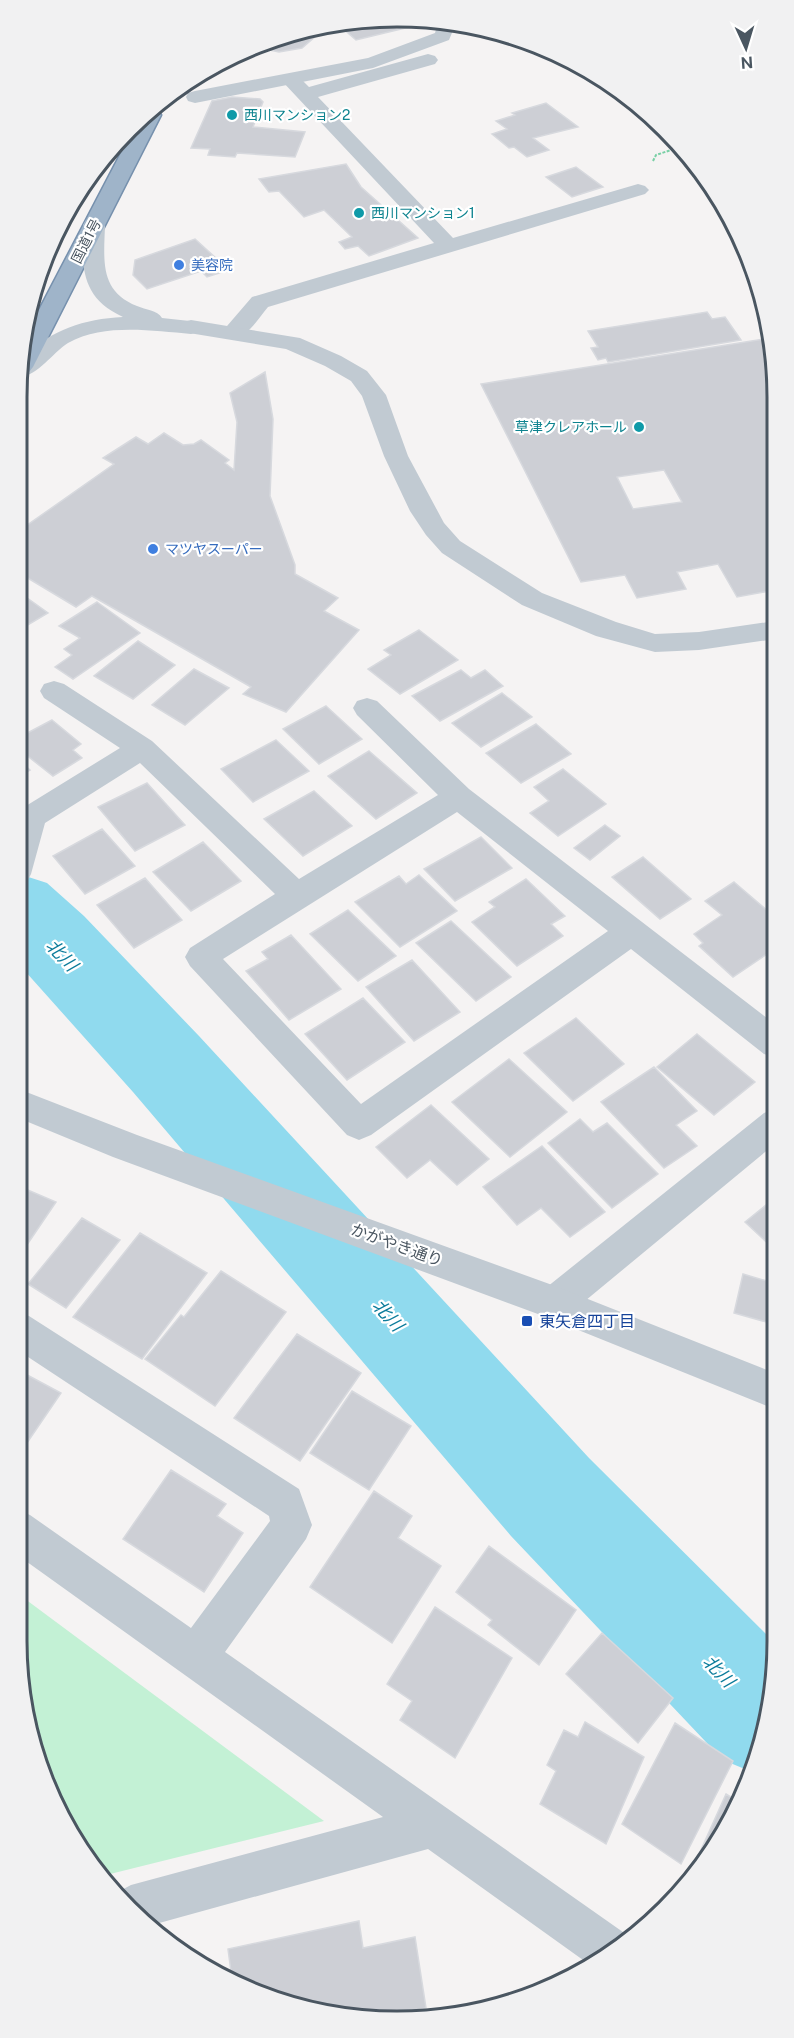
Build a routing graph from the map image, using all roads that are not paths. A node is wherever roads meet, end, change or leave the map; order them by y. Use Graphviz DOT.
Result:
graph roads {
  1 [pos="435,29"];
  2 [pos="443,30"];
  3 [pos="428,60"];
  4 [pos="223,73"];
  5 [pos="298,87"];
  6 [pos="195,97"];
  7 [pos="145,126"];
  8 [pos="638,190"];
  9 [pos="94,225"];
  10 [pos="449,246"];
  11 [pos="191,327"];
  12 [pos="233,333"];
  13 [pos="30,351"];
  14 [pos="29,362"];
  15 [pos="767,631"];
  16 [pos="54,691"];
  17 [pos="367,708"];
  18 [pos="142,748"];
  19 [pos="458,797"];
  20 [pos="27,835"];
  21 [pos="297,896"];
  22 [pos="632,931"];
  23 [pos="767,1037"];
  24 [pos="27,1106"];
  25 [pos="767,1130"];
  26 [pos="555,1303"];
  27 [pos="27,1335"];
  28 [pos="767,1388"];
  29 [pos="27,1536"];
  30 [pos="196,1657"];
  31 [pos="434,1826"];
  32 [pos="138,1906"];
  33 [pos="605,1947"];
  1 -- 4 [label="lane"];
  2 -- 5 [label="lane"];
  3 -- 5 [label="street"];
  5 -- 6 [label="lane"];
  5 -- 10 [label="street"];
  7 -- 9 [label="highway, 国道1号"];
  8 -- 10 [label="street"];
  9 -- 11 [label="street"];
  9 -- 13 [label="highway, 国道1号"];
  10 -- 12 [label="street"];
  11 -- 12 [label="street"];
  11 -- 14 [label="street"];
  12 -- 15 [label="street"];
  16 -- 18 [label="street"];
  17 -- 19 [label="street"];
  18 -- 20 [label="street"];
  18 -- 21 [label="street"];
  19 -- 21 [label="street"];
  19 -- 22 [label="street"];
  21 -- 22 [label="street"];
  22 -- 23 [label="street"];
  24 -- 26 [label="street, かがやき通り"];
  25 -- 26 [label="street"];
  26 -- 28 [label="street, かがやき通り"];
  27 -- 30 [label="street"];
  29 -- 30 [label="street"];
  30 -- 31 [label="street"];
  31 -- 32 [label="street"];
  31 -- 33 [label="street"];
}
